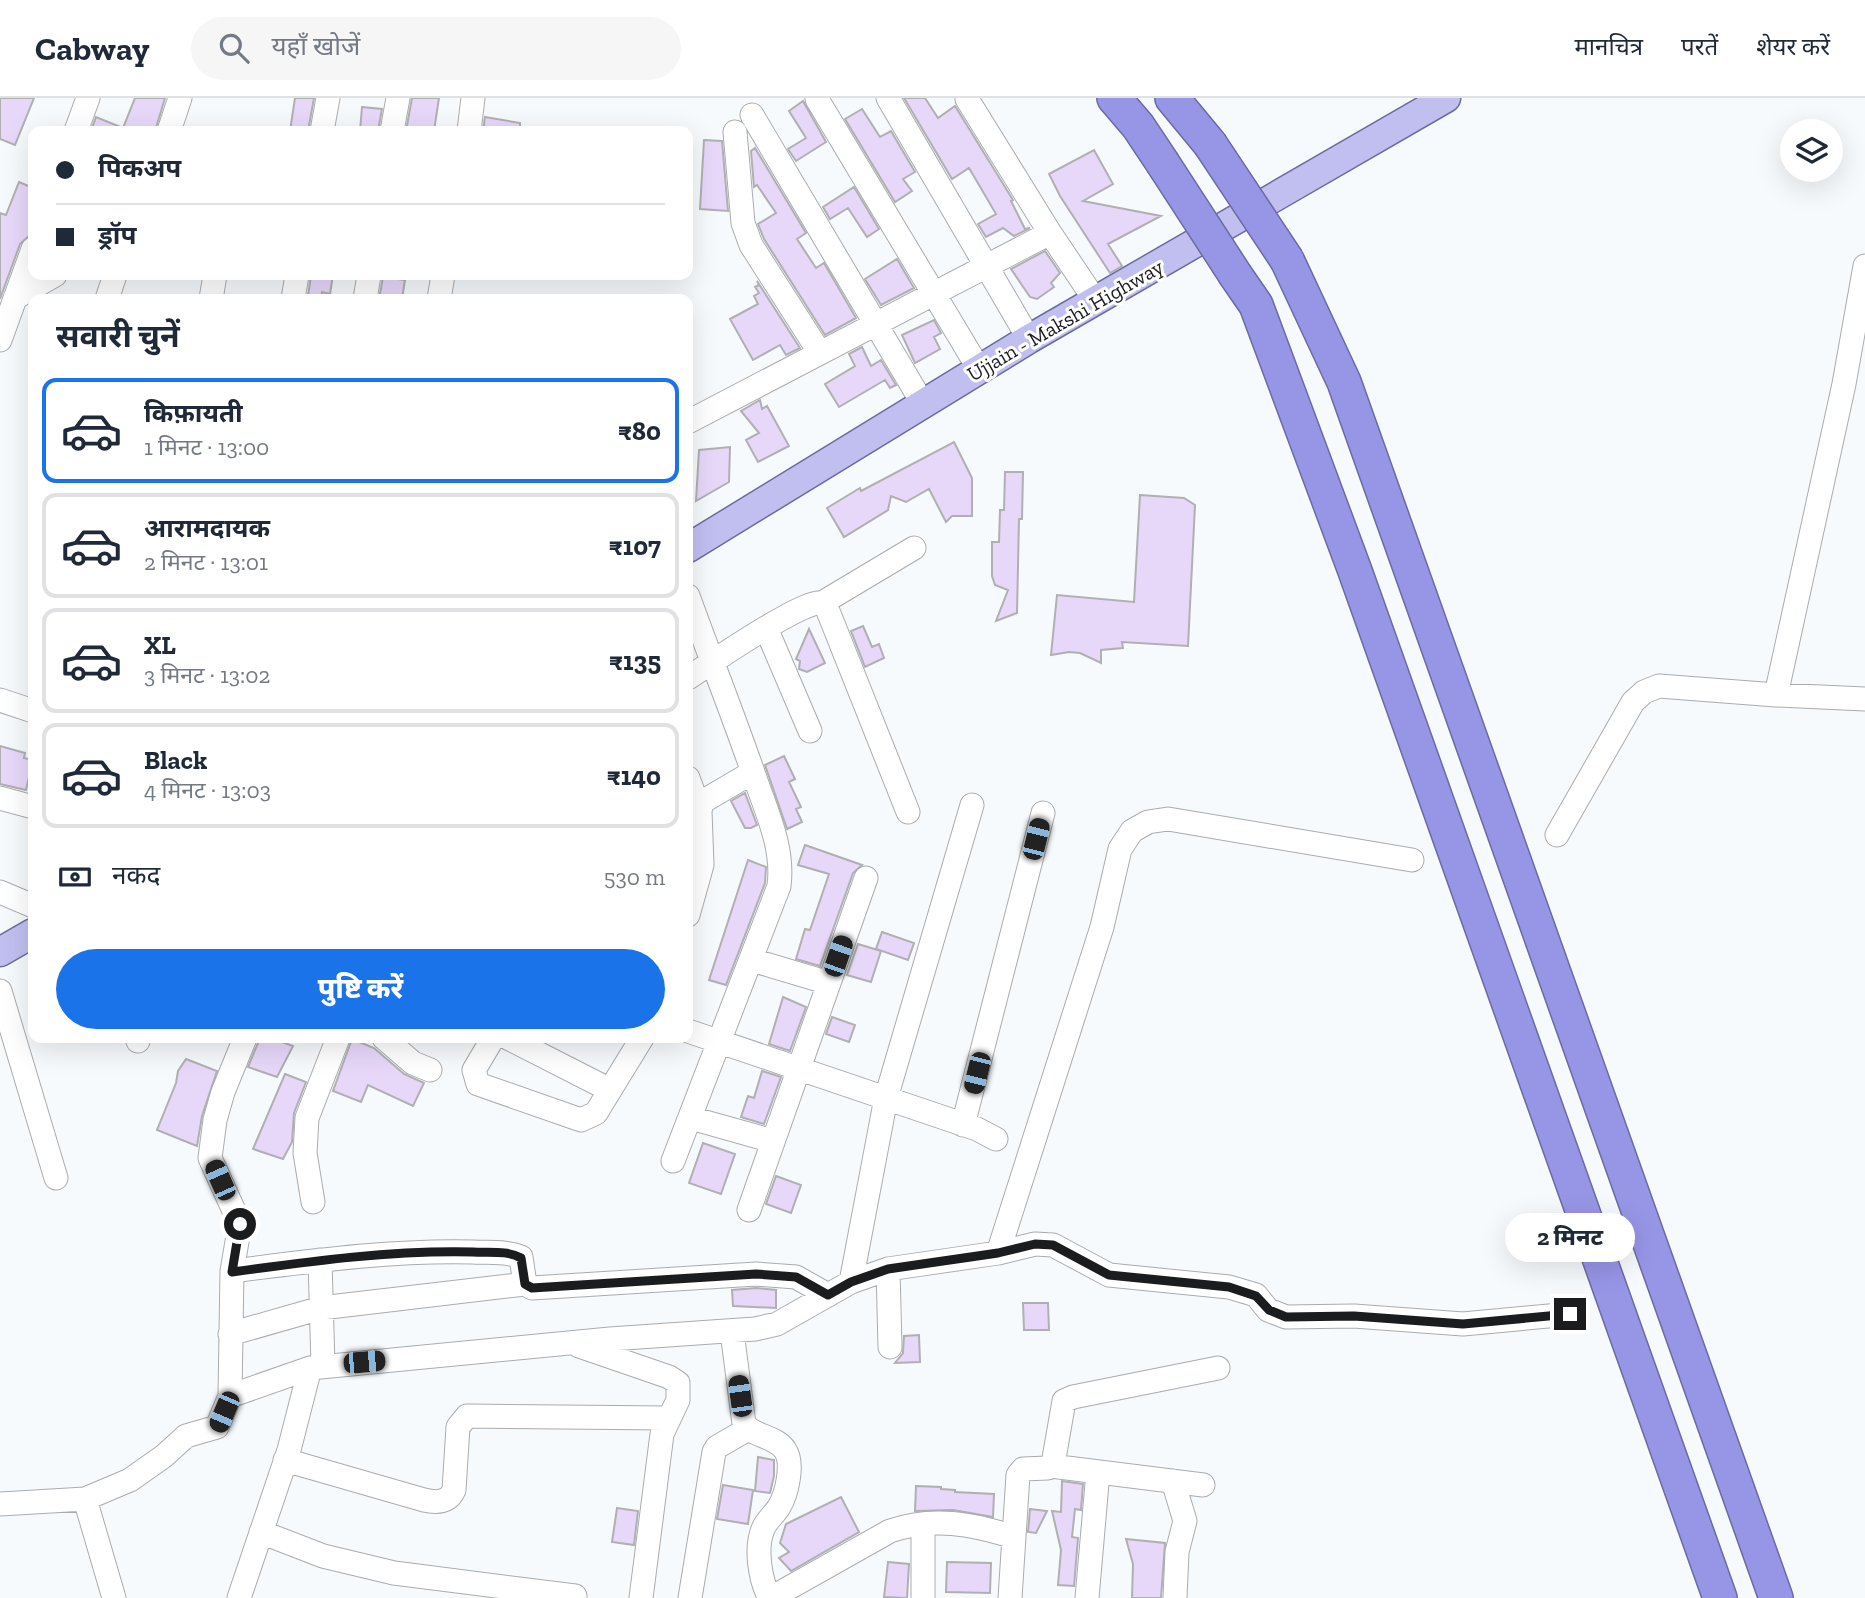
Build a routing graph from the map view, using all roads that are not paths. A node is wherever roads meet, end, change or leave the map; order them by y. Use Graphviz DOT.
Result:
graph roads {
  1 [pos="88,98"];
  2 [pos="180,98"];
  3 [pos="328,98"];
  4 [pos="398,98"];
  5 [pos="473,98"];
  6 [pos="888,98"];
  7 [pos="1114,98"];
  8 [pos="1172,98"];
  9 [pos="1446,98"];
  10 [pos="817,99"];
  11 [pos="967,99"];
  12 [pos="752,115"];
  13 [pos="78,126"];
  14 [pos="172,126"];
  15 [pos="323,126"];
  16 [pos="393,126"];
  17 [pos="470,126"];
  18 [pos="735,132"];
  19 [pos="1050,233"];
  20 [pos="28,263"];
  21 [pos="1865,266"];
  22 [pos="989,267"];
  23 [pos="46,280"];
  24 [pos="933,294"];
  25 [pos="15,298"];
  26 [pos="1095,300"];
  27 [pos="877,324"];
  28 [pos="0,340"];
  29 [pos="1029,340"];
  30 [pos="820,354"];
  31 [pos="979,369"];
  32 [pos="923,404"];
  33 [pos="693,419"];
  34 [pos="693,545"];
  35 [pos="914,548"];
  36 [pos="822,603"];
  37 [pos="693,610"];
  38 [pos="766,628"];
  39 [pos="712,663"];
  40 [pos="693,675"];
  41 [pos="1776,695"];
  42 [pos="1865,699"];
  43 [pos="0,700"];
  44 [pos="28,709"];
  45 [pos="810,731"];
  46 [pos="753,772"];
  47 [pos="693,791"];
  48 [pos="0,798"];
  49 [pos="972,805"];
  50 [pos="28,806"];
  51 [pos="700,810"];
  52 [pos="908,812"];
  53 [pos="1043,813"];
  54 [pos="1557,835"];
  55 [pos="1412,860"];
  56 [pos="695,862"];
  57 [pos="866,878"];
  58 [pos="0,892"];
  59 [pos="28,904"];
  60 [pos="28,936"];
  61 [pos="0,952"];
  62 [pos="752,960"];
  63 [pos="829,983"];
  64 [pos="0,991"];
  65 [pos="693,1033"];
  66 [pos="721,1042"];
  67 [pos="243,1043"];
  68 [pos="336,1043"];
  69 [pos="390,1043"];
  70 [pos="490,1043"];
  71 [pos="518,1043"];
  72 [pos="639,1043"];
  73 [pos="799,1069"];
  74 [pos="430,1070"];
  75 [pos="610,1090"];
  76 [pos="886,1098"];
  77 [pos="691,1118"];
  78 [pos="964,1125"];
  79 [pos="996,1139"];
  80 [pos="773,1141"];
  81 [pos="673,1161"];
  82 [pos="55,1178"];
  83 [pos="313,1202"];
  84 [pos="749,1210"];
  85 [pos="998,1253"];
  86 [pos="320,1260"];
  87 [pos="888,1269"];
  88 [pos="232,1272"];
  89 [pos="851,1282"];
  90 [pos="525,1284"];
  91 [pos="828,1295"];
  92 [pos="321,1308"];
  93 [pos="1570,1314"];
  94 [pos="732,1332"];
  95 [pos="230,1334"];
  96 [pos="572,1344"];
  97 [pos="890,1347"];
  98 [pos="316,1367"];
  99 [pos="1218,1368"];
  100 [pos="230,1396"];
  101 [pos="668,1418"];
  102 [pos="748,1429"];
  103 [pos="285,1460"];
  104 [pos="1051,1466"];
  105 [pos="1098,1472"];
  106 [pos="1173,1481"];
  107 [pos="1203,1485"];
  108 [pos="85,1499"];
  109 [pos="0,1504"];
  110 [pos="261,1532"];
  111 [pos="923,1536"];
  112 [pos="1014,1537"];
  113 [pos="575,1596"];
  114 [pos="114,1598"];
  115 [pos="239,1598"];
  116 [pos="641,1598"];
  117 [pos="690,1598"];
  118 [pos="771,1598"];
  119 [pos="923,1598"];
  120 [pos="1010,1598"];
  121 [pos="1087,1598"];
  122 [pos="1175,1598"];
  123 [pos="1720,1598"];
  124 [pos="1776,1598"];
  1 -- 13 [label="street"];
  2 -- 14 [label="street"];
  3 -- 15 [label="street"];
  4 -- 16 [label="street"];
  5 -- 17 [label="street"];
  6 -- 22 [label="street"];
  7 -- 123 [label="highway, bridge"];
  8 -- 124 [label="highway, bridge"];
  9 -- 26 [label="main road, Ujjain - Makshi Highway"];
  10 -- 24 [label="street"];
  11 -- 19 [label="street"];
  12 -- 27 [label="street"];
  18 -- 30 [label="street"];
  19 -- 22 [label="street"];
  19 -- 26 [label="street"];
  20 -- 25 [label="street"];
  21 -- 41 [label="street"];
  22 -- 24 [label="street"];
  22 -- 29 [label="street"];
  23 -- 25 [label="street"];
  24 -- 27 [label="street"];
  24 -- 31 [label="street"];
  25 -- 28 [label="street"];
  26 -- 29 [label="main road, Ujjain - Makshi Highway"];
  27 -- 30 [label="street"];
  27 -- 32 [label="street"];
  29 -- 31 [label="main road, Ujjain - Makshi Highway"];
  30 -- 33 [label="street"];
  31 -- 32 [label="main road, Ujjain - Makshi Highway"];
  32 -- 34 [label="main road, Ujjain - Makshi Highway"];
  35 -- 36 [label="street"];
  36 -- 38 [label="street"];
  36 -- 52 [label="street"];
  37 -- 39 [label="street"];
  38 -- 39 [label="street"];
  38 -- 45 [label="street"];
  39 -- 40 [label="street"];
  39 -- 46 [label="street"];
  41 -- 42 [label="street"];
  41 -- 54 [label="street"];
  43 -- 44 [label="street"];
  46 -- 51 [label="street"];
  46 -- 62 [label="street"];
  47 -- 51 [label="street"];
  48 -- 50 [label="street"];
  49 -- 76 [label="street"];
  51 -- 56 [label="street"];
  53 -- 78 [label="street"];
  55 -- 85 [label="street"];
  57 -- 63 [label="street"];
  58 -- 59 [label="street"];
  60 -- 61 [label="main road"];
  62 -- 63 [label="street"];
  62 -- 66 [label="street"];
  63 -- 73 [label="street"];
  64 -- 82 [label="street"];
  65 -- 66 [label="street"];
  66 -- 73 [label="street"];
  66 -- 77 [label="street"];
  67 -- 88 [label="street"];
  68 -- 83 [label="street"];
  69 -- 74 [label="street"];
  70 -- 75 [label="street"];
  71 -- 75 [label="street"];
  72 -- 75 [label="street"];
  73 -- 76 [label="street"];
  73 -- 80 [label="street"];
  76 -- 78 [label="street"];
  76 -- 89 [label="street"];
  77 -- 80 [label="street"];
  77 -- 81 [label="street"];
  78 -- 79 [label="street"];
  80 -- 84 [label="street"];
  85 -- 87 [label="street"];
  85 -- 93 [label="street"];
  86 -- 88 [label="street"];
  86 -- 90 [label="street"];
  86 -- 92 [label="street"];
  87 -- 89 [label="street"];
  87 -- 97 [label="street"];
  88 -- 95 [label="street"];
  89 -- 91 [label="street"];
  90 -- 91 [label="street"];
  90 -- 92 [label="street"];
  91 -- 94 [label="street"];
  92 -- 95 [label="street"];
  92 -- 98 [label="street"];
  94 -- 96 [label="street"];
  94 -- 102 [label="street"];
  95 -- 100 [label="street"];
  96 -- 98 [label="street"];
  96 -- 101 [label="street"];
  98 -- 100 [label="street"];
  98 -- 103 [label="street"];
  99 -- 104 [label="street"];
  100 -- 108 [label="street"];
  101 -- 103 [label="street"];
  101 -- 116 [label="street"];
  102 -- 117 [label="street"];
  102 -- 118 [label="street"];
  103 -- 110 [label="street"];
  104 -- 105 [label="street"];
  104 -- 112 [label="street"];
  105 -- 106 [label="street"];
  105 -- 121 [label="street"];
  106 -- 107 [label="street"];
  106 -- 122 [label="street"];
  108 -- 109 [label="street"];
  108 -- 114 [label="street"];
  110 -- 113 [label="street"];
  110 -- 115 [label="street"];
  111 -- 119 [label="street"];
  112 -- 118 [label="street"];
  112 -- 120 [label="street"];
}
